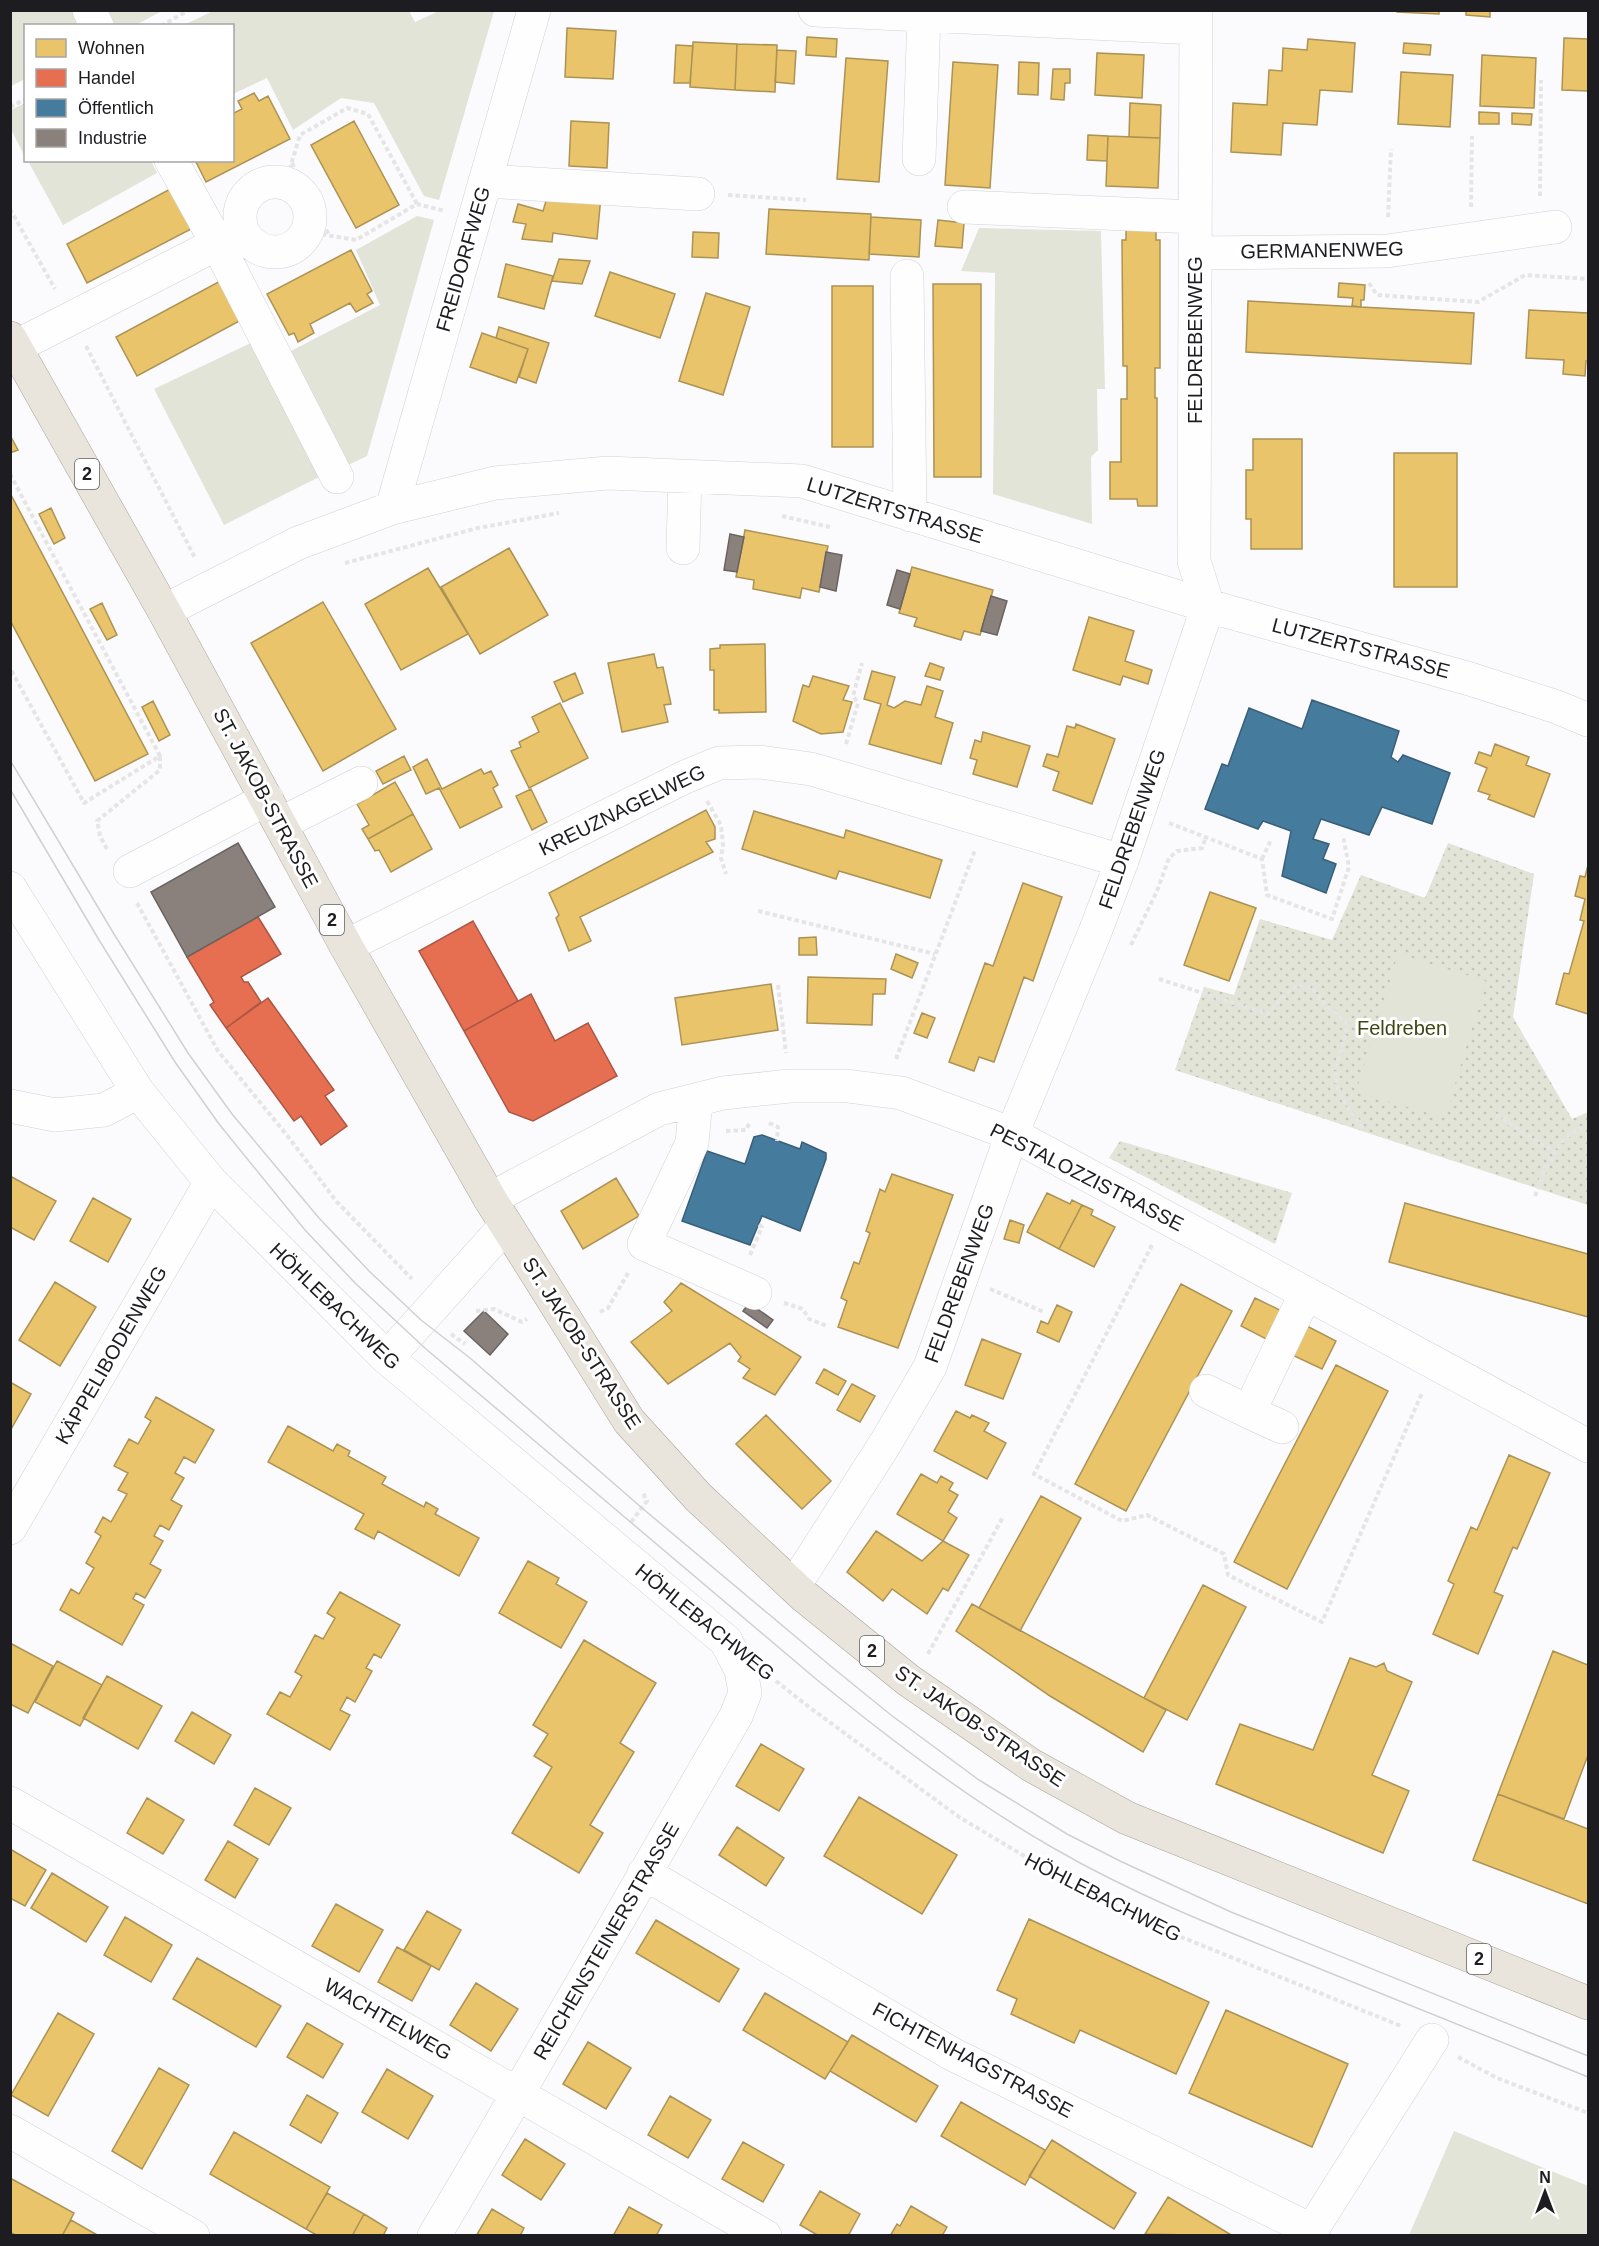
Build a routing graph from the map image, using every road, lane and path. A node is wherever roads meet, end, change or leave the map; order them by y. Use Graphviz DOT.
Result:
graph roads {
  1 [pos="89,10"];
  2 [pos="189,10"];
  3 [pos="534,10"];
  4 [pos="815,10"];
  5 [pos="915,14"];
  6 [pos="1196,19"];
  7 [pos="96,24"];
  8 [pos="164,24"];
  9 [pos="1541,80"];
  10 [pos="24,100"];
  11 [pos="10,107"];
  12 [pos="1472,136"];
  13 [pos="1391,149"];
  14 [pos="920,159"];
  15 [pos="173,162"];
  16 [pos="288,173"];
  17 [pos="485,182"];
  18 [pos="698,194"];
  19 [pos="806,200"];
  20 [pos="417,204"];
  21 [pos="964,207"];
  22 [pos="10,209"];
  23 [pos="1196,217"];
  24 [pos="474,219"];
  25 [pos="1547,228"];
  26 [pos="318,233"];
  27 [pos="229,237"];
  28 [pos="1470,239"];
  29 [pos="1387,251"];
  30 [pos="1196,252"];
  31 [pos="908,276"];
  32 [pos="71,318"];
  33 [pos="13,342"];
  34 [pos="10,474"];
  35 [pos="685,476"];
  36 [pos="337,477"];
  37 [pos="392,508"];
  38 [pos="910,515"];
  39 [pos="683,548"];
  40 [pos="211,587"];
  41 [pos="1208,606"];
  42 [pos="164,611"];
  43 [pos="862,663"];
  44 [pos="10,668"];
  45 [pos="1588,720"];
  46 [pos="160,756"];
  47 [pos="691,775"];
  48 [pos="837,777"];
  49 [pos="361,783"];
  50 [pos="273,812"];
  51 [pos="1140,812"];
  52 [pos="986,821"];
  53 [pos="1343,835"];
  54 [pos="1206,837"];
  55 [pos="1271,840"];
  56 [pos="1262,859"];
  57 [pos="1122,861"];
  58 [pos="726,874"];
  59 [pos="125,876"];
  60 [pos="10,888"];
  61 [pos="758,911"];
  62 [pos="1131,945"];
  63 [pos="346,946"];
  64 [pos="935,954"];
  65 [pos="1159,980"];
  66 [pos="778,985"];
  67 [pos="790,1086"];
  68 [pos="884,1091"];
  69 [pos="138,1092"];
  70 [pos="696,1100"];
  71 [pos="10,1106"];
  72 [pos="1496,1115"];
  73 [pos="1588,1126"];
  74 [pos="778,1127"];
  75 [pos="1364,1130"];
  76 [pos="1012,1134"];
  77 [pos="777,1141"];
  78 [pos="1554,1152"];
  79 [pos="211,1182"];
  80 [pos="1536,1196"];
  81 [pos="498,1212"];
  82 [pos="1166,1217"];
  83 [pos="644,1244"];
  84 [pos="962,1277"];
  85 [pos="755,1293"];
  86 [pos="1306,1293"];
  87 [pos="554,1304"];
  88 [pos="1044,1312"];
  89 [pos="469,1315"];
  90 [pos="441,1317"];
  91 [pos="827,1326"];
  92 [pos="465,1344"];
  93 [pos="387,1358"];
  94 [pos="1435,1362"];
  95 [pos="1206,1391"];
  96 [pos="1249,1412"];
  97 [pos="1282,1427"];
  98 [pos="1588,1446"];
  99 [pos="1003,1517"];
  100 [pos="10,1528"];
  101 [pos="794,1586"];
  102 [pos="726,1641"];
  103 [pos="773,1678"];
  104 [pos="912,1683"];
  105 [pos="10,1803"];
  106 [pos="644,1873"];
  107 [pos="1588,2003"];
  108 [pos="1432,2040"];
  109 [pos="519,2093"];
  110 [pos="1588,2113"];
  111 [pos="10,2131"];
  112 [pos="1309,2233"];
  113 [pos="193,2235"];
  114 [pos="434,2235"];
  115 [pos="765,2235"];
  1 -- 7 [label="street"];
  2 -- 8 [label="path"];
  3 -- 17 [label="street, FREIDORFWEG"];
  4 -- 5 [label="street"];
  5 -- 6 [label="street"];
  5 -- 14 [label="street"];
  6 -- 23 [label="street, FELDREBENWEG"];
  9 -- 25 [label="path"];
  10 -- 11 [label="path"];
  12 -- 28 [label="path"];
  13 -- 29 [label="path"];
  15 -- 27 [label="street"];
  16 -- 20 [label="path"];
  16 -- 26 [label="path"];
  16 -- 26 [label="street"];
  16 -- 27 [label="street"];
  17 -- 18 [label="street"];
  17 -- 24 [label="street, FREIDORFWEG"];
  18 -- 19 [label="path"];
  20 -- 24 [label="path"];
  20 -- 26 [label="path"];
  21 -- 23 [label="street"];
  22 -- 32 [label="path"];
  23 -- 30 [label="street, FELDREBENWEG"];
  24 -- 37 [label="street, FREIDORFWEG"];
  25 -- 28 [label="street, GERMANENWEG"];
  26 -- 27 [label="street"];
  27 -- 32 [label="street"];
  27 -- 36 [label="street"];
  28 -- 29 [label="street, GERMANENWEG"];
  29 -- 30 [label="street, GERMANENWEG"];
  30 -- 41 [label="street, FELDREBENWEG"];
  31 -- 38 [label="street"];
  32 -- 33 [label="street"];
  32 -- 40 [label="path"];
  33 -- 42 [label="main road, ST. JAKOB-STRASSE / 2"];
  34 -- 46 [label="path"];
  35 -- 37 [label="street, LUTZERTSTRASSE"];
  35 -- 38 [label="street, LUTZERTSTRASSE"];
  35 -- 39 [label="street"];
  37 -- 40 [label="street, LUTZERTSTRASSE"];
  38 -- 41 [label="street, LUTZERTSTRASSE"];
  40 -- 42 [label="street, LUTZERTSTRASSE"];
  41 -- 45 [label="street, LUTZERTSTRASSE"];
  41 -- 51 [label="street, FELDREBENWEG"];
  42 -- 50 [label="main road, ST. JAKOB-STRASSE / 2"];
  43 -- 48 [label="path"];
  44 -- 46 [label="path"];
  46 -- 59 [label="path"];
  47 -- 48 [label="street, KREUZNAGELWEG"];
  47 -- 58 [label="path"];
  47 -- 63 [label="street, KREUZNAGELWEG"];
  48 -- 52 [label="street, KREUZNAGELWEG"];
  49 -- 50 [label="street"];
  50 -- 59 [label="street"];
  50 -- 63 [label="main road, ST. JAKOB-STRASSE / 2"];
  51 -- 54 [label="path"];
  51 -- 57 [label="street, FELDREBENWEG"];
  52 -- 57 [label="street, KREUZNAGELWEG"];
  52 -- 64 [label="path"];
  53 -- 56 [label="path"];
  54 -- 56 [label="path"];
  54 -- 62 [label="path"];
  55 -- 56 [label="path"];
  57 -- 76 [label="street, FELDREBENWEG"];
  59 -- 90 [label="path"];
  60 -- 69 [label="street, HÖHLEBACHWEG"];
  61 -- 64 [label="path"];
  63 -- 81 [label="main road, ST. JAKOB-STRASSE / 2"];
  64 -- 68 [label="path"];
  65 -- 75 [label="path"];
  66 -- 67 [label="path"];
  67 -- 68 [label="street, PESTALOZZISTRASSE"];
  67 -- 70 [label="street, PESTALOZZISTRASSE"];
  68 -- 76 [label="street, PESTALOZZISTRASSE"];
  69 -- 71 [label="street"];
  69 -- 79 [label="street, HÖHLEBACHWEG"];
  70 -- 81 [label="street, PESTALOZZISTRASSE"];
  70 -- 83 [label="street"];
  72 -- 78 [label="path"];
  73 -- 78 [label="path"];
  74 -- 77 [label="path"];
  76 -- 82 [label="street, PESTALOZZISTRASSE"];
  76 -- 84 [label="street, FELDREBENWEG"];
  78 -- 80 [label="path"];
  79 -- 93 [label="street, HÖHLEBACHWEG"];
  79 -- 100 [label="street, KÄPPELIBODENWEG"];
  81 -- 87 [label="main road, ST. JAKOB-STRASSE / 2"];
  81 -- 90 [label="street"];
  82 -- 86 [label="street, PESTALOZZISTRASSE"];
  82 -- 94 [label="path"];
  83 -- 85 [label="street"];
  83 -- 87 [label="path"];
  84 -- 88 [label="path"];
  84 -- 101 [label="street, FELDREBENWEG"];
  85 -- 91 [label="path"];
  86 -- 94 [label="street, PESTALOZZISTRASSE"];
  86 -- 96 [label="street"];
  87 -- 89 [label="path"];
  87 -- 101 [label="main road, ST. JAKOB-STRASSE / 2"];
  90 -- 92 [label="path"];
  90 -- 93 [label="street"];
  93 -- 102 [label="street, HÖHLEBACHWEG"];
  94 -- 98 [label="street, PESTALOZZISTRASSE"];
  95 -- 96 [label="street"];
  96 -- 97 [label="street"];
  99 -- 104 [label="path"];
  101 -- 104 [label="main road, ST. JAKOB-STRASSE / 2"];
  102 -- 106 [label="street, REICHENSTEINERSTRASSE"];
  103 -- 108 [label="path, HÖHLEBACHWEG"];
  104 -- 107 [label="main road, ST. JAKOB-STRASSE / 2"];
  105 -- 109 [label="street, WACHTELWEG"];
  106 -- 109 [label="street, REICHENSTEINERSTRASSE"];
  106 -- 112 [label="street, FICHTENHAGSTRASSE"];
  108 -- 110 [label="path, HÖHLEBACHWEG"];
  108 -- 112 [label="street"];
  109 -- 114 [label="street, REICHENSTEINERSTRASSE"];
  109 -- 115 [label="street, WACHTELWEG"];
  111 -- 113 [label="street"];
}
